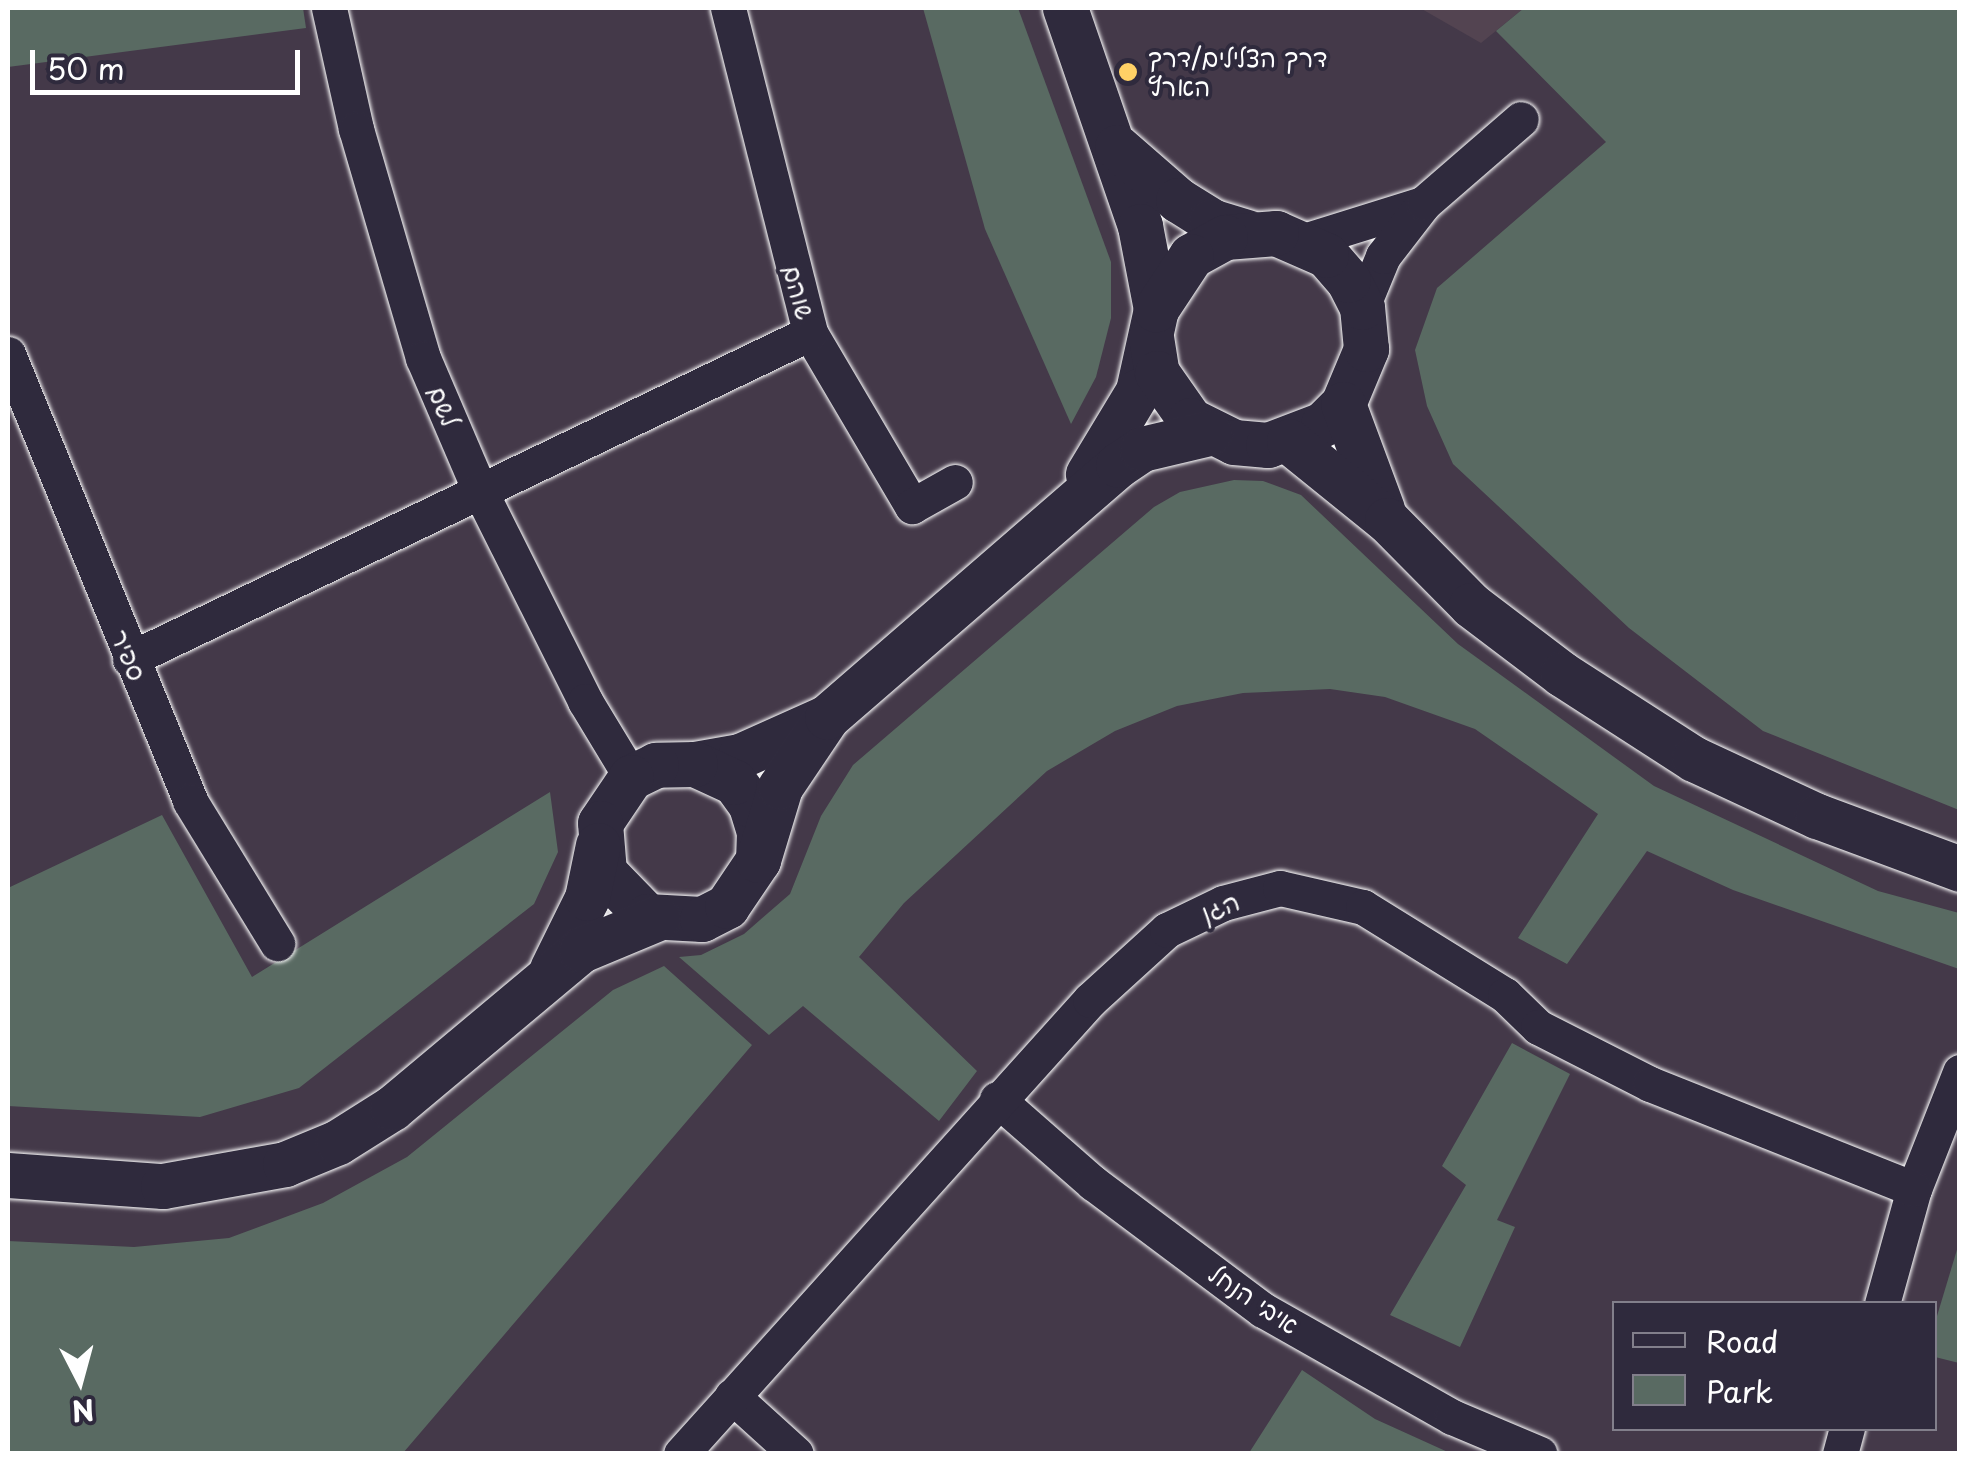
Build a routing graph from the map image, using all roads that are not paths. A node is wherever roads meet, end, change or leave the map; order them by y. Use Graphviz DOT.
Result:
graph roads {
  1 [pos="329,8"];
  2 [pos="728,8"];
  3 [pos="1065,8"];
  4 [pos="1521,120"];
  5 [pos="1108,138"];
  6 [pos="1424,204"];
  7 [pos="1247,232"];
  8 [pos="1304,242"];
  9 [pos="1362,307"];
  10 [pos="1154,323"];
  11 [pos="810,333"];
  12 [pos="8,354"];
  13 [pos="1343,404"];
  14 [pos="1208,433"];
  15 [pos="1290,440"];
  16 [pos="955,482"];
  17 [pos="480,491"];
  18 [pos="1065,509"];
  19 [pos="1387,520"];
  20 [pos="130,658"];
  21 [pos="826,717"];
  22 [pos="696,764"];
  23 [pos="631,777"];
  24 [pos="598,844"];
  25 [pos="758,860"];
  26 [pos="1960,869"];
  27 [pos="658,918"];
  28 [pos="277,943"];
  29 [pos="551,971"];
  30 [pos="1960,1072"];
  31 [pos="997,1099"];
  32 [pos="8,1175"];
  33 [pos="1914,1189"];
  34 [pos="1883,1301"];
  35 [pos="732,1396"];
  36 [pos="681,1454"];
  37 [pos="796,1454"];
  38 [pos="1540,1454"];
  1 -- 17 [label="street, לשם"];
  2 -- 11 [label="street, שוהם"];
  3 -- 5 [label="street"];
  4 -- 6 [label="street"];
  5 -- 7 [label="street"];
  5 -- 10 [label="street"];
  6 -- 8 [label="street"];
  6 -- 9 [label="street"];
  7 -- 8 [label="street"];
  7 -- 10 [label="street"];
  8 -- 9 [label="street"];
  9 -- 13 [label="street"];
  10 -- 14 [label="street"];
  10 -- 18 [label="street"];
  11 -- 16 [label="street, שוהם"];
  11 -- 17 [label="street"];
  12 -- 20 [label="street, ספיר"];
  13 -- 15 [label="street"];
  13 -- 19 [label="street"];
  14 -- 15 [label="street"];
  14 -- 18 [label="street"];
  15 -- 19 [label="street"];
  17 -- 20 [label="street"];
  17 -- 23 [label="street, לשם"];
  18 -- 21 [label="street"];
  19 -- 26 [label="street"];
  20 -- 28 [label="street, ספיר"];
  21 -- 22 [label="street"];
  21 -- 25 [label="street"];
  22 -- 23 [label="street"];
  22 -- 25 [label="street"];
  23 -- 24 [label="street"];
  24 -- 27 [label="street"];
  24 -- 29 [label="street"];
  25 -- 27 [label="street"];
  27 -- 29 [label="street"];
  29 -- 32 [label="street"];
  30 -- 33 [label="street"];
  31 -- 33 [label="street, הגן"];
  31 -- 35 [label="street, הגן"];
  31 -- 38 [label="street, איבי הנחל"];
  33 -- 34 [label="street"];
  35 -- 36 [label="street, הגן"];
  35 -- 37 [label="street"];
}
